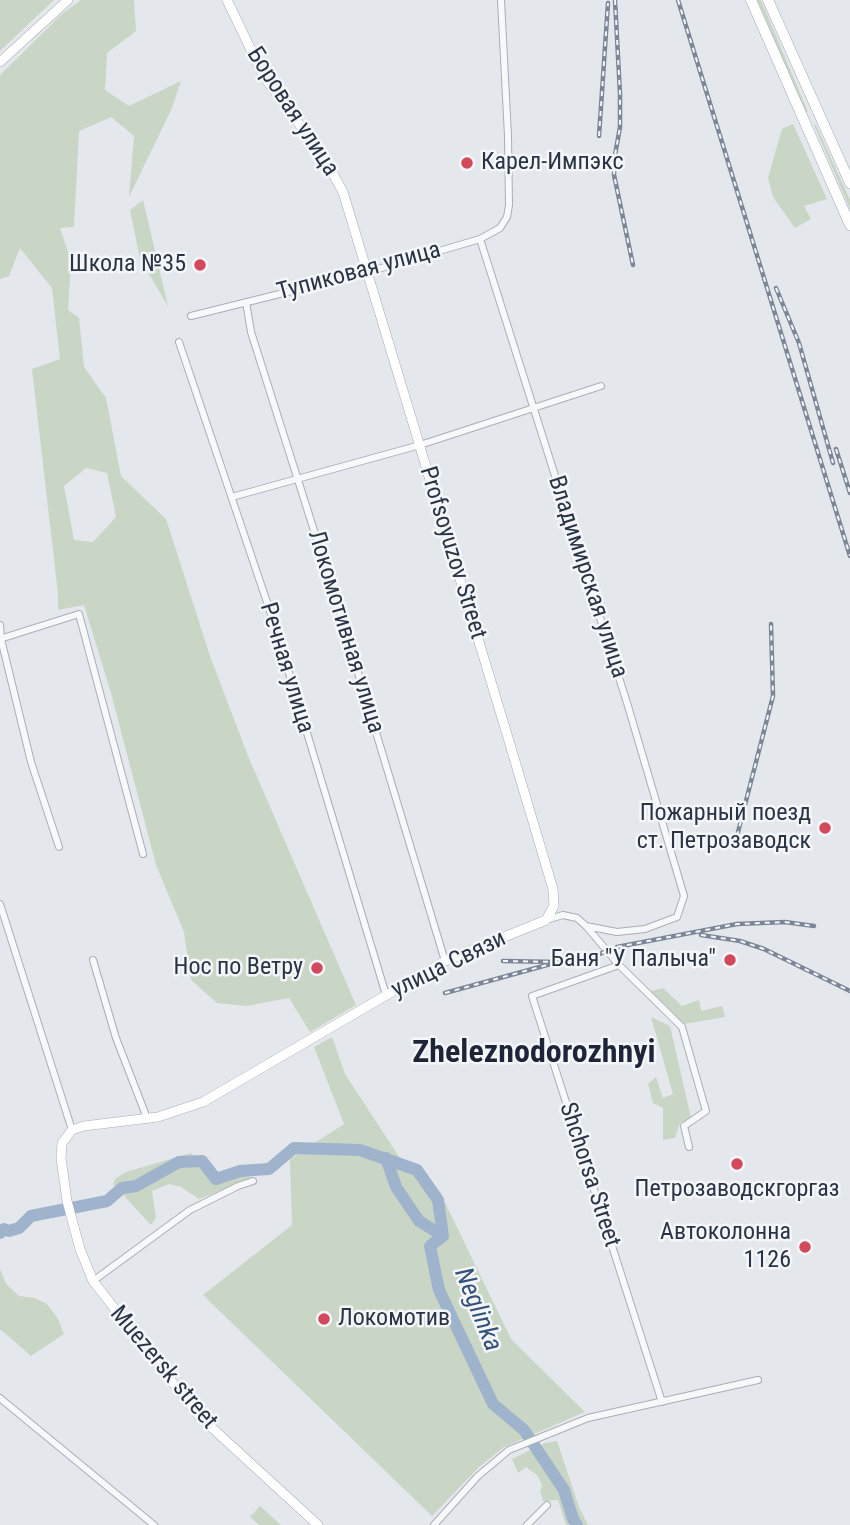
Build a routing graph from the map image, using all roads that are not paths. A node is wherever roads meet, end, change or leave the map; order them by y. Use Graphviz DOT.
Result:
graph roads {
  1 [pos="68,0"];
  2 [pos="227,0"];
  3 [pos="501,0"];
  4 [pos="751,0"];
  5 [pos="768,0"];
  6 [pos="0,62"];
  7 [pos="820,114"];
  8 [pos="805,121"];
  9 [pos="850,183"];
  10 [pos="340,186"];
  11 [pos="850,225"];
  12 [pos="480,239"];
  13 [pos="368,272"];
  14 [pos="246,302"];
  15 [pos="191,316"];
  16 [pos="179,342"];
  17 [pos="601,386"];
  18 [pos="535,409"];
  19 [pos="420,445"];
  20 [pos="297,478"];
  21 [pos="232,497"];
  22 [pos="0,625"];
  23 [pos="1,639"];
  24 [pos="59,847"];
  25 [pos="143,854"];
  26 [pos="0,904"];
  27 [pos="546,920"];
  28 [pos="586,926"];
  29 [pos="93,960"];
  30 [pos="445,961"];
  31 [pos="619,965"];
  32 [pos="386,995"];
  33 [pos="147,1118"];
  34 [pos="72,1130"];
  35 [pos="689,1147"];
  36 [pos="253,1181"];
  37 [pos="93,1281"];
  38 [pos="758,1380"];
  39 [pos="0,1398"];
  40 [pos="662,1402"];
  41 [pos="547,1505"];
  42 [pos="154,1525"];
  43 [pos="318,1525"];
  44 [pos="434,1525"];
  45 [pos="527,1525"];
  1 -- 6 [label="main road"];
  2 -- 10 [label="main road, Боровая улица"];
  3 -- 12 [label="street, Тупиковая улица"];
  4 -- 8 [label="main road"];
  5 -- 7 [label="main road"];
  7 -- 8 [label="main road"];
  7 -- 9 [label="main road"];
  8 -- 11 [label="main road"];
  10 -- 13 [label="main road, Profsoyuzov Street"];
  12 -- 13 [label="street, Тупиковая улица"];
  12 -- 18 [label="street, Владимирская улица"];
  13 -- 14 [label="street, Тупиковая улица"];
  13 -- 19 [label="main road, Profsoyuzov Street"];
  14 -- 15 [label="street, Тупиковая улица"];
  14 -- 20 [label="street, Локомотивная улица"];
  16 -- 21 [label="street, Речная улица"];
  17 -- 18 [label="street"];
  18 -- 19 [label="street"];
  18 -- 28 [label="street, Владимирская улица"];
  19 -- 20 [label="street"];
  19 -- 27 [label="main road, Profsoyuzov Street"];
  20 -- 21 [label="street"];
  20 -- 30 [label="street, Локомотивная улица"];
  21 -- 32 [label="street, Речная улица"];
  22 -- 23 [label="street"];
  23 -- 24 [label="street"];
  23 -- 25 [label="street"];
  26 -- 34 [label="street"];
  27 -- 28 [label="street"];
  27 -- 30 [label="main road, улица Связи"];
  28 -- 31 [label="street"];
  29 -- 33 [label="street"];
  30 -- 32 [label="main road, улица Связи"];
  31 -- 35 [label="street"];
  31 -- 40 [label="street, Shchorsa Street"];
  32 -- 33 [label="main road, улица Связи"];
  33 -- 34 [label="main road, улица Связи"];
  34 -- 37 [label="main road, Muezersk street"];
  36 -- 37 [label="street"];
  37 -- 43 [label="main road, Muezersk street"];
  38 -- 40 [label="street"];
  39 -- 42 [label="street"];
  40 -- 44 [label="street"];
  41 -- 45 [label="street"];
}
